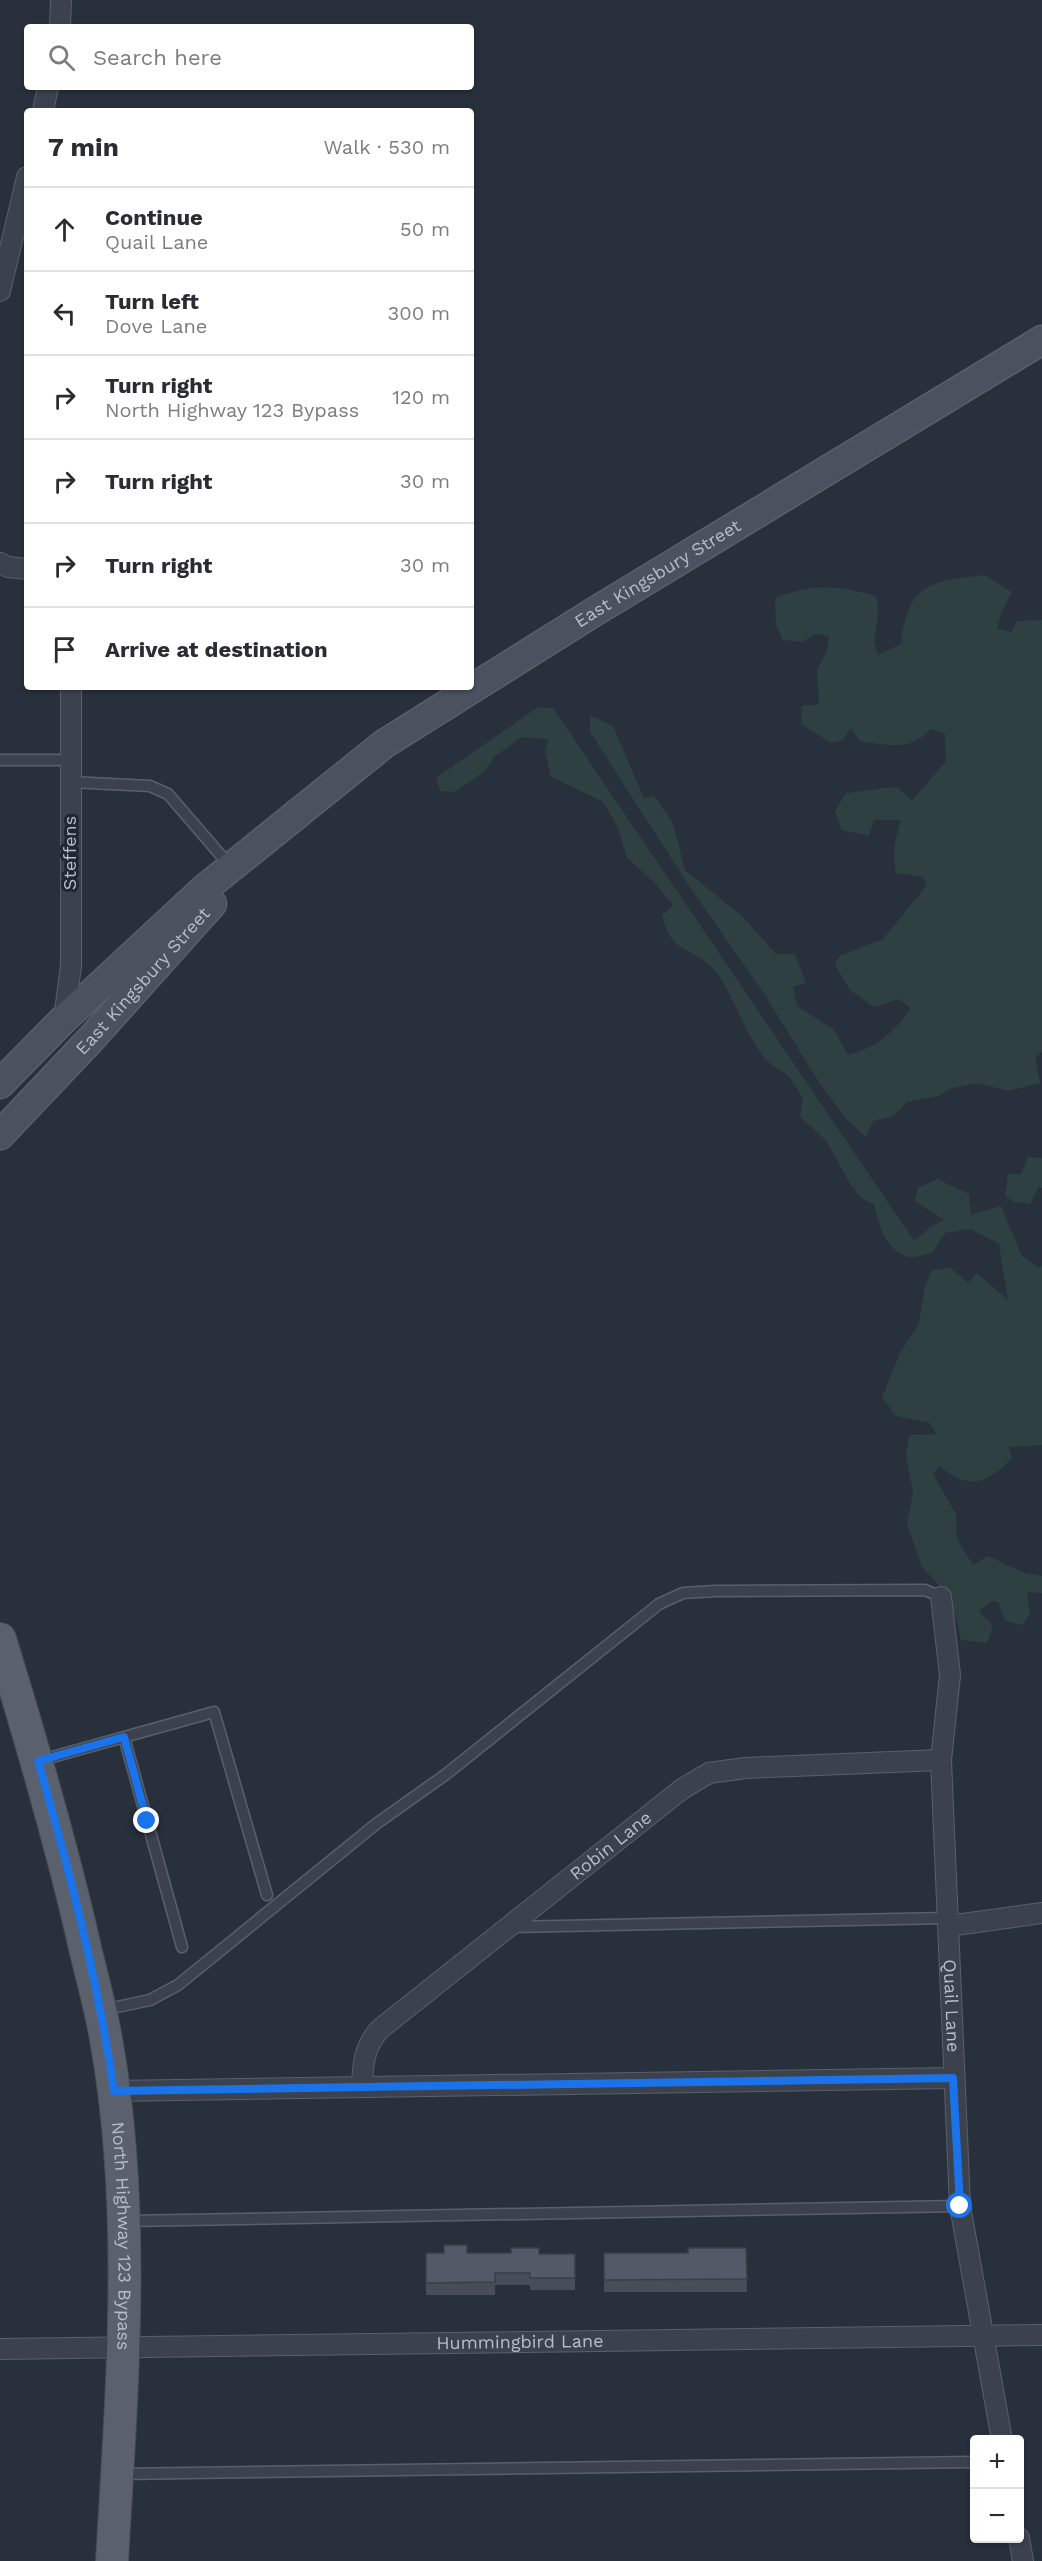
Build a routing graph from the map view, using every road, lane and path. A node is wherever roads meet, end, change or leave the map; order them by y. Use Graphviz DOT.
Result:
graph roads {
  1 [pos="62,0"];
  2 [pos="60,24"];
  3 [pos="47,90"];
  4 [pos="44,108"];
  5 [pos="24,190"];
  6 [pos="0,291"];
  7 [pos="1042,340"];
  8 [pos="0,563"];
  9 [pos="24,569"];
  10 [pos="474,687"];
  11 [pos="71,690"];
  12 [pos="470,690"];
  13 [pos="0,760"];
  14 [pos="71,760"];
  15 [pos="70,783"];
  16 [pos="282,824"];
  17 [pos="231,867"];
  18 [pos="64,1019"];
  19 [pos="0,1084"];
  20 [pos="0,1135"];
  21 [pos="941,1597"];
  22 [pos="0,1639"];
  23 [pos="124,1737"];
  24 [pos="941,1760"];
  25 [pos="38,1761"];
  26 [pos="267,1895"];
  27 [pos="1042,1913"];
  28 [pos="948,1922"];
  29 [pos="508,1927"];
  30 [pos="182,1947"];
  31 [pos="100,2011"];
  32 [pos="953,2078"];
  33 [pos="362,2086"];
  34 [pos="114,2091"];
  35 [pos="960,2206"];
  36 [pos="123,2221"];
  37 [pos="1042,2335"];
  38 [pos="984,2336"];
  39 [pos="125,2348"];
  40 [pos="0,2349"];
  41 [pos="1001,2435"];
  42 [pos="970,2462"];
  43 [pos="117,2474"];
  44 [pos="1020,2543"];
  45 [pos="112,2561"];
  46 [pos="1023,2561"];
  1 -- 2 [label="street"];
  3 -- 4 [label="street"];
  5 -- 6 [label="street"];
  7 -- 10 [label="main road, East Kingsbury Street"];
  8 -- 9 [label="street"];
  11 -- 14 [label="street, Steffens"];
  12 -- 16 [label="main road, East Kingsbury Street"];
  13 -- 14 [label="lane"];
  14 -- 15 [label="street, Steffens"];
  15 -- 17 [label="lane"];
  15 -- 18 [label="street, Steffens"];
  16 -- 17 [label="main road, East Kingsbury Street"];
  16 -- 20 [label="main road, East Kingsbury Street"];
  17 -- 18 [label="main road, East Kingsbury Street"];
  18 -- 19 [label="main road, East Kingsbury Street"];
  21 -- 24 [label="street, Quail Lane"];
  21 -- 31 [label="lane"];
  22 -- 25 [label="main road, North Highway 123 Bypass"];
  23 -- 25 [label="lane"];
  23 -- 26 [label="lane"];
  23 -- 30 [label="lane"];
  24 -- 28 [label="street, Quail Lane"];
  24 -- 29 [label="street, Robin Lane"];
  25 -- 31 [label="main road, North Highway 123 Bypass"];
  27 -- 28 [label="street"];
  28 -- 29 [label="lane"];
  28 -- 32 [label="street, Quail Lane"];
  29 -- 33 [label="street, Robin Lane"];
  31 -- 34 [label="main road, North Highway 123 Bypass"];
  32 -- 33 [label="street"];
  32 -- 35 [label="street, Quail Lane"];
  33 -- 34 [label="street"];
  34 -- 36 [label="main road, North Highway 123 Bypass"];
  35 -- 36 [label="lane"];
  35 -- 38 [label="street, Quail Lane"];
  36 -- 39 [label="main road, North Highway 123 Bypass"];
  37 -- 38 [label="street, Hummingbird Lane"];
  38 -- 39 [label="street, Hummingbird Lane"];
  38 -- 41 [label="street, Quail Lane"];
  39 -- 40 [label="street, Hummingbird Lane"];
  39 -- 43 [label="main road, North Highway 123 Bypass"];
  42 -- 43 [label="lane"];
  43 -- 45 [label="main road, North Highway 123 Bypass"];
  44 -- 46 [label="street"];
}
